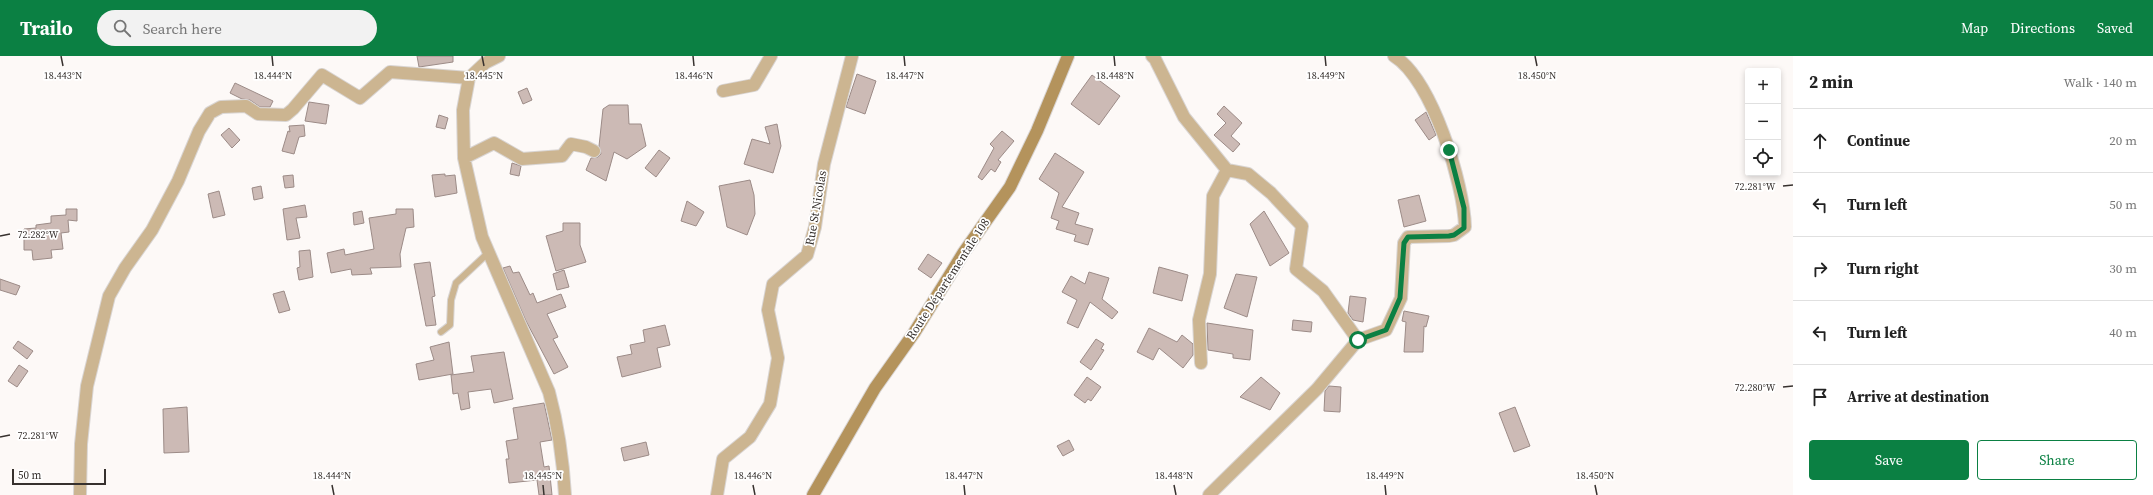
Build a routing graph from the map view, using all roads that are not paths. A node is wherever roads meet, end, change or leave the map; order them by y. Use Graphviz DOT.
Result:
graph roads {
  1 [pos="499,56"];
  2 [pos="771,56"];
  3 [pos="852,56"];
  4 [pos="1068,56"];
  5 [pos="1152,56"];
  6 [pos="1394,56"];
  7 [pos="469,78"];
  8 [pos="723,91"];
  9 [pos="594,151"];
  10 [pos="464,158"];
  11 [pos="1227,170"];
  12 [pos="488,253"];
  13 [pos="441,332"];
  14 [pos="1358,340"];
  15 [pos="1201,363"];
  16 [pos="80,495"];
  17 [pos="564,495"];
  18 [pos="718,495"];
  19 [pos="813,495"];
  20 [pos="1209,495"];
  1 -- 7 [label="street"];
  2 -- 8 [label="street"];
  3 -- 18 [label="street, Rue St Nicolas"];
  4 -- 19 [label="main road, Route Départementale 108"];
  5 -- 11 [label="street"];
  6 -- 14 [label="street"];
  7 -- 10 [label="street"];
  7 -- 16 [label="street"];
  9 -- 10 [label="street"];
  10 -- 12 [label="street"];
  11 -- 14 [label="street"];
  11 -- 15 [label="street"];
  12 -- 13 [label="lane"];
  12 -- 17 [label="street"];
  14 -- 20 [label="street"];
}
